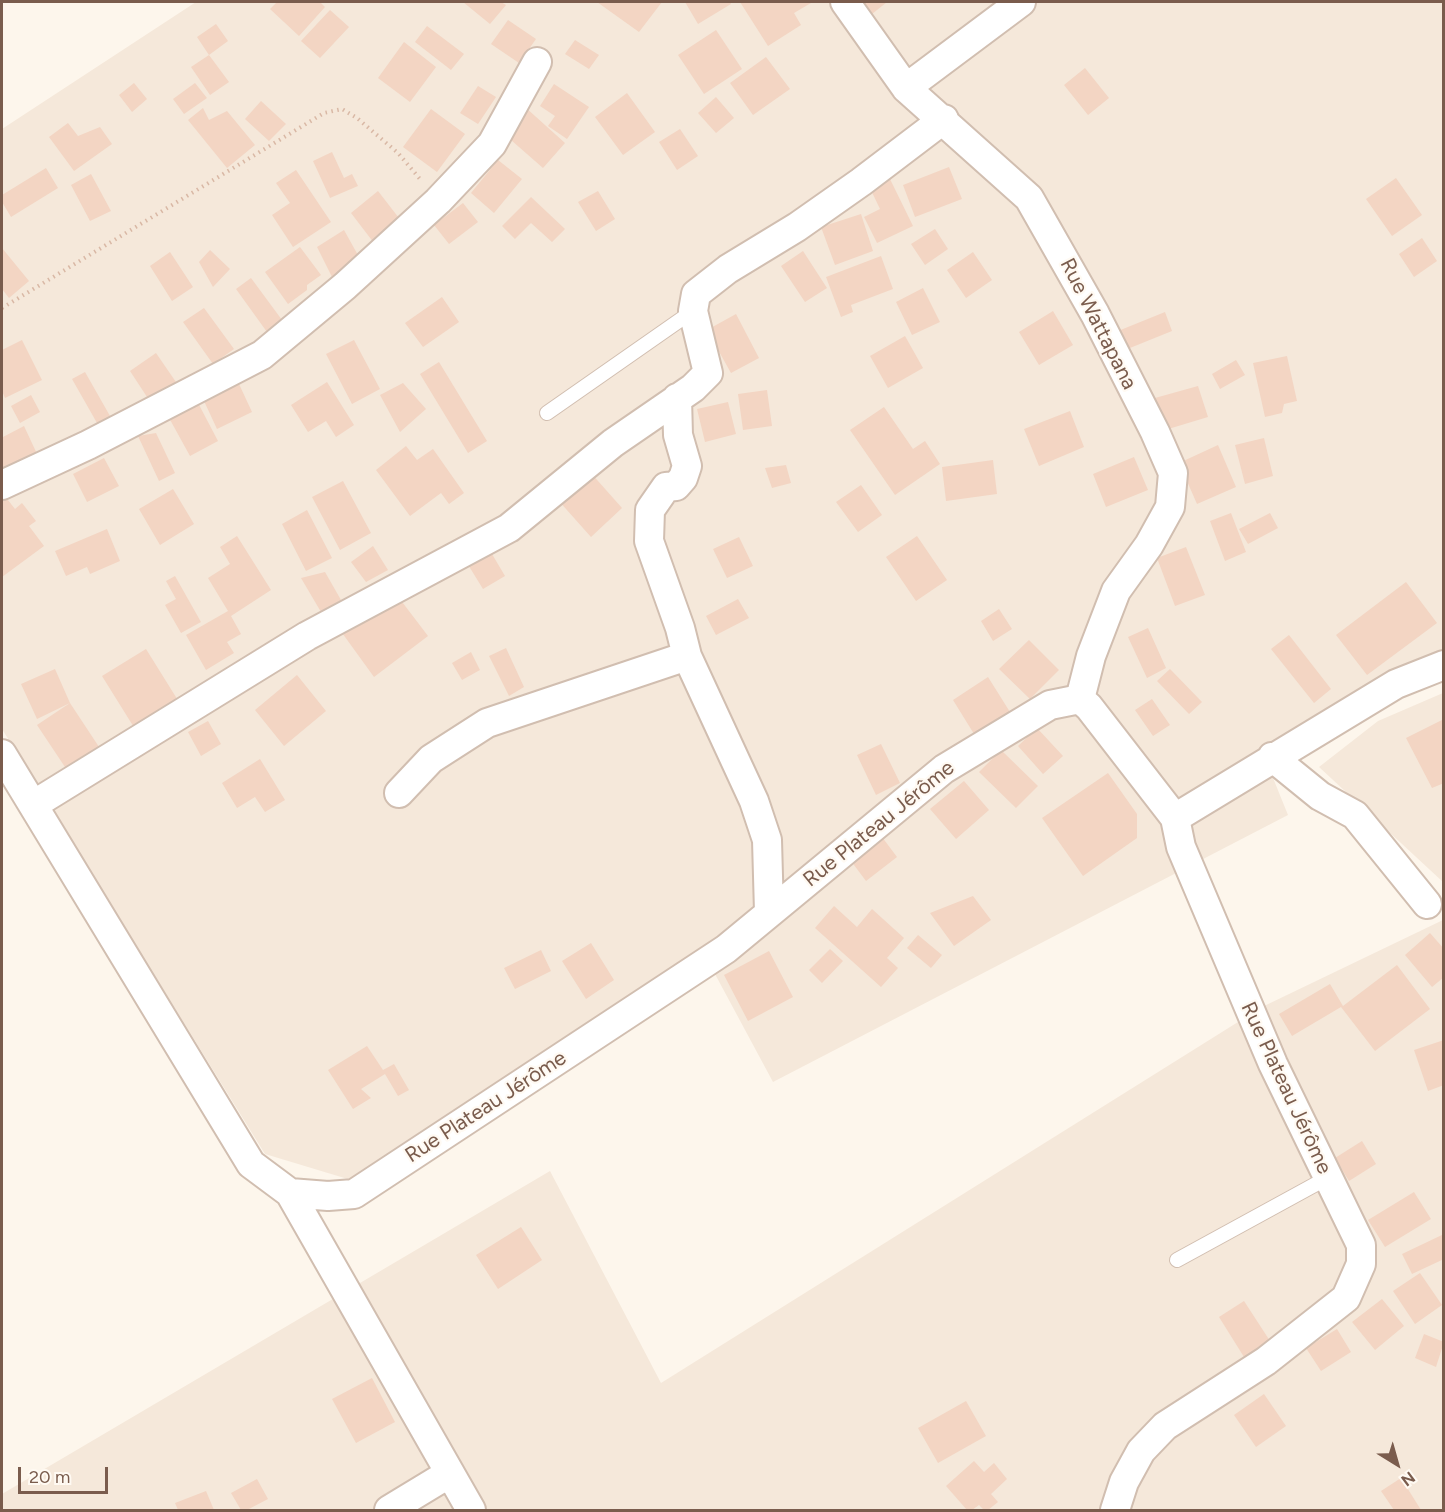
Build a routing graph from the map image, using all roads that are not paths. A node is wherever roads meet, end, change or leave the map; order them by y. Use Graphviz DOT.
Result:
graph roads {
  1 [pos="845,2"];
  2 [pos="1021,2"];
  3 [pos="537,62"];
  4 [pos="906,88"];
  5 [pos="944,119"];
  6 [pos="693,311"];
  7 [pos="676,398"];
  8 [pos="547,413"];
  9 [pos="2,484"];
  10 [pos="687,656"];
  11 [pos="1443,665"];
  12 [pos="1080,699"];
  13 [pos="2,754"];
  14 [pos="1272,757"];
  15 [pos="399,793"];
  16 [pos="33,805"];
  17 [pos="1175,818"];
  18 [pos="1427,904"];
  19 [pos="769,912"];
  20 [pos="1327,1178"];
  21 [pos="290,1192"];
  22 [pos="1177,1260"];
  23 [pos="450,1473"];
  24 [pos="389,1510"];
  25 [pos="471,1510"];
  26 [pos="1115,1510"];
  1 -- 4 [label="street, Rue Wattapana"];
  2 -- 4 [label="street"];
  3 -- 9 [label="street"];
  4 -- 5 [label="street, Rue Wattapana"];
  5 -- 6 [label="street"];
  5 -- 12 [label="street, Rue Wattapana"];
  6 -- 7 [label="street"];
  6 -- 8 [label="lane"];
  7 -- 10 [label="street"];
  7 -- 16 [label="street"];
  10 -- 15 [label="street"];
  10 -- 19 [label="street"];
  11 -- 14 [label="street"];
  12 -- 17 [label="street, Rue Plateau Jérôme"];
  12 -- 19 [label="street, Rue Plateau Jérôme"];
  13 -- 16 [label="street, Rue Plateau Jérôme"];
  14 -- 17 [label="street"];
  14 -- 18 [label="street"];
  16 -- 21 [label="street, Rue Plateau Jérôme"];
  17 -- 20 [label="street, Rue Plateau Jérôme"];
  19 -- 21 [label="street, Rue Plateau Jérôme"];
  20 -- 22 [label="lane"];
  20 -- 26 [label="street, Rue Plateau Jérôme"];
  21 -- 23 [label="street"];
  23 -- 24 [label="street"];
  23 -- 25 [label="street"];
}
